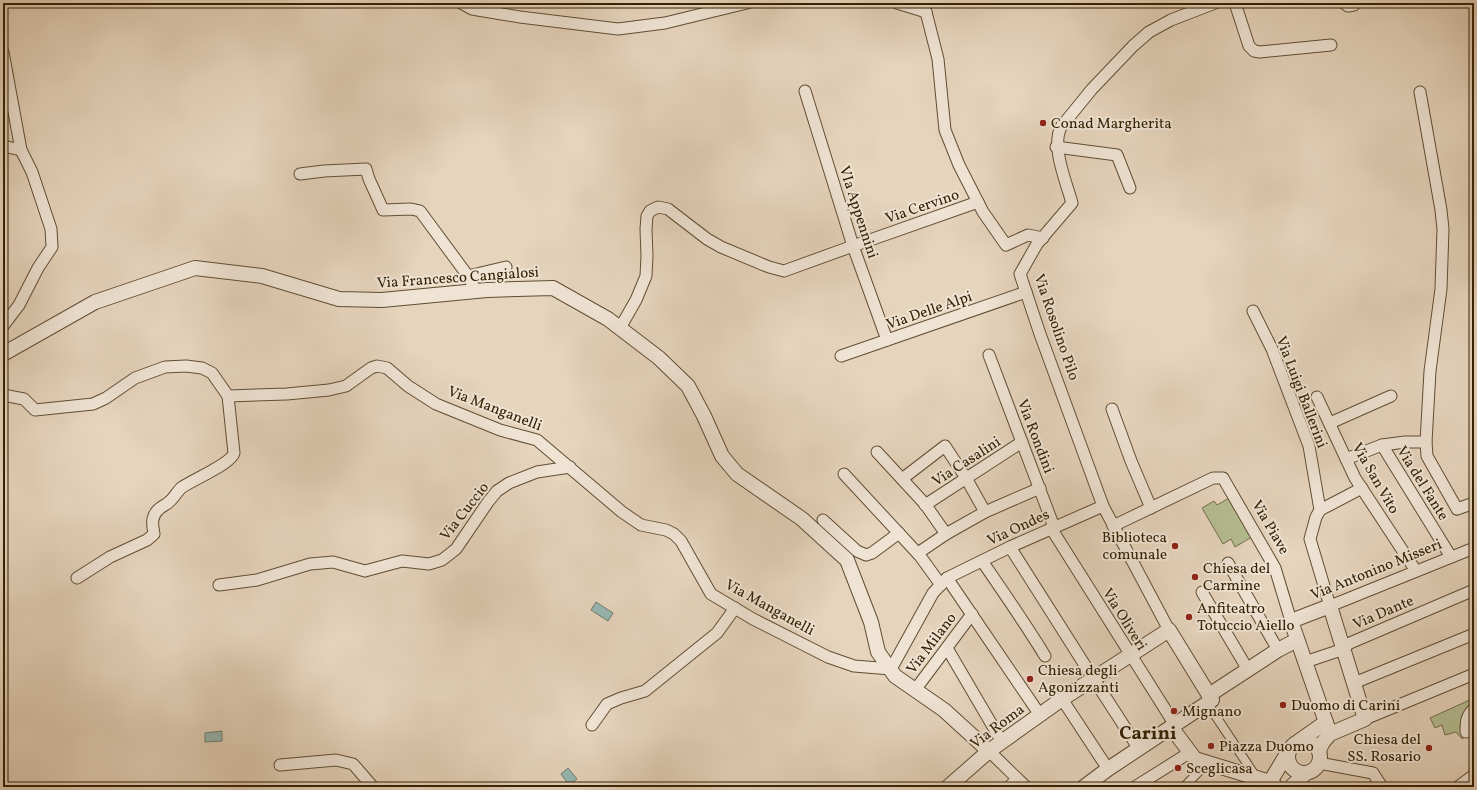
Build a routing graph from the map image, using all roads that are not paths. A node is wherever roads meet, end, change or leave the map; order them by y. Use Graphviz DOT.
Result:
graph roads {
  1 [pos="461,3"];
  2 [pos="747,3"];
  3 [pos="897,3"];
  4 [pos="1215,3"];
  5 [pos="1235,3"];
  6 [pos="924,7"];
  7 [pos="708,8"];
  8 [pos="1331,45"];
  9 [pos="3,52"];
  10 [pos="805,91"];
  11 [pos="1420,92"];
  12 [pos="3,146"];
  13 [pos="1056,147"];
  14 [pos="21,150"];
  15 [pos="300,174"];
  16 [pos="1130,188"];
  17 [pos="978,202"];
  18 [pos="1043,238"];
  19 [pos="853,246"];
  20 [pos="506,267"];
  21 [pos="468,276"];
  22 [pos="476,291"];
  23 [pos="1026,292"];
  24 [pos="1253,311"];
  25 [pos="3,326"];
  26 [pos="620,328"];
  27 [pos="887,340"];
  28 [pos="3,354"];
  29 [pos="989,355"];
  30 [pos="841,356"];
  31 [pos="3,395"];
  32 [pos="228,396"];
  33 [pos="1391,396"];
  34 [pos="1317,397"];
  35 [pos="1112,409"];
  36 [pos="1330,423"];
  37 [pos="1022,442"];
  38 [pos="1426,442"];
  39 [pos="1382,445"];
  40 [pos="877,452"];
  41 [pos="1346,459"];
  42 [pos="570,467"];
  43 [pos="844,474"];
  44 [pos="966,478"];
  45 [pos="902,479"];
  46 [pos="1040,488"];
  47 [pos="1362,488"];
  48 [pos="1474,504"];
  49 [pos="926,505"];
  50 [pos="1103,506"];
  51 [pos="1151,508"];
  52 [pos="1320,510"];
  53 [pos="985,512"];
  54 [pos="822,520"];
  55 [pos="1113,526"];
  56 [pos="1053,528"];
  57 [pos="899,533"];
  58 [pos="946,534"];
  59 [pos="1010,547"];
  60 [pos="1474,548"];
  61 [pos="918,553"];
  62 [pos="1451,557"];
  63 [pos="982,561"];
  64 [pos="1228,563"];
  65 [pos="1416,571"];
  66 [pos="77,578"];
  67 [pos="944,582"];
  68 [pos="219,585"];
  69 [pos="1474,590"];
  70 [pos="1202,592"];
  71 [pos="1330,606"];
  72 [pos="735,608"];
  73 [pos="972,614"];
  74 [pos="1292,621"];
  75 [pos="1169,630"];
  76 [pos="1474,634"];
  77 [pos="1297,640"];
  78 [pos="1343,647"];
  79 [pos="947,648"];
  80 [pos="1278,650"];
  81 [pos="1130,654"];
  82 [pos="1046,656"];
  83 [pos="1305,662"];
  84 [pos="890,669"];
  85 [pos="1248,670"];
  86 [pos="1474,674"];
  87 [pos="1093,678"];
  88 [pos="1354,683"];
  89 [pos="915,690"];
  90 [pos="1062,699"];
  91 [pos="1210,700"];
  92 [pos="1474,710"];
  93 [pos="1040,715"];
  94 [pos="1365,719"];
  95 [pos="1328,724"];
  96 [pos="592,725"];
  97 [pos="1170,728"];
  98 [pos="1466,732"];
  99 [pos="1299,741"];
  100 [pos="1002,742"];
  101 [pos="1139,748"];
  102 [pos="989,751"];
  103 [pos="1288,752"];
  104 [pos="1185,755"];
  105 [pos="1319,756"];
  106 [pos="1207,763"];
  107 [pos="280,766"];
  108 [pos="1108,769"];
  109 [pos="1305,774"];
  110 [pos="1474,775"];
  111 [pos="1256,778"];
  112 [pos="1018,779"];
  113 [pos="1273,784"];
  114 [pos="373,787"];
  115 [pos="948,787"];
  116 [pos="1009,787"];
  117 [pos="1026,787"];
  118 [pos="1084,787"];
  119 [pos="1135,787"];
  120 [pos="1184,787"];
  121 [pos="1291,787"];
  122 [pos="1382,787"];
  123 [pos="1458,787"];
  1 -- 7 [label="street"];
  2 -- 7 [label="street"];
  3 -- 6 [label="street"];
  4 -- 13 [label="street, Via Rosolino Pilo"];
  5 -- 8 [label="street"];
  6 -- 17 [label="street"];
  9 -- 14 [label="street"];
  10 -- 19 [label="street, VIa Appennini"];
  11 -- 38 [label="street"];
  12 -- 14 [label="street"];
  13 -- 16 [label="street"];
  13 -- 18 [label="street, Via Rosolino Pilo"];
  14 -- 25 [label="street"];
  15 -- 21 [label="street"];
  17 -- 18 [label="street"];
  17 -- 19 [label="street, Via Cervino"];
  18 -- 23 [label="street, Via Rosolino Pilo"];
  19 -- 26 [label="street, Via Cervino"];
  19 -- 27 [label="street, VIa Appennini"];
  20 -- 21 [label="street"];
  21 -- 22 [label="street"];
  22 -- 26 [label="street, Via Francesco Cangialosi"];
  22 -- 28 [label="street, Via Francesco Cangialosi"];
  23 -- 27 [label="street, Via Delle Alpi"];
  23 -- 50 [label="street, Via Rosolino Pilo"];
  24 -- 52 [label="street, Via Luigi Ballerini"];
  26 -- 84 [label="street, Via Francesco Cangialosi"];
  27 -- 30 [label="street, Via Delle Alpi"];
  29 -- 37 [label="street, Via Rondini"];
  31 -- 32 [label="street"];
  32 -- 42 [label="street, Via Manganelli"];
  32 -- 66 [label="street"];
  33 -- 36 [label="street"];
  34 -- 36 [label="street, Via San Vito"];
  35 -- 51 [label="street"];
  36 -- 41 [label="street, Via San Vito"];
  37 -- 44 [label="street, Via Casalini"];
  37 -- 46 [label="street, Via Rondini"];
  38 -- 39 [label="street"];
  38 -- 48 [label="street"];
  39 -- 41 [label="street"];
  39 -- 62 [label="street, Via del Fante"];
  40 -- 45 [label="street"];
  41 -- 47 [label="street, Via San Vito"];
  42 -- 68 [label="street, Via Cuccio"];
  42 -- 72 [label="street, Via Manganelli"];
  43 -- 57 [label="street"];
  44 -- 45 [label="street"];
  44 -- 49 [label="street, Via Casalini"];
  44 -- 53 [label="street"];
  45 -- 49 [label="street"];
  46 -- 53 [label="street"];
  46 -- 56 [label="street, Via Rondini"];
  47 -- 52 [label="street"];
  47 -- 65 [label="street, Via San Vito"];
  49 -- 58 [label="street"];
  50 -- 55 [label="street, Via Rosolino Pilo"];
  50 -- 56 [label="street, Via Ondes"];
  51 -- 55 [label="street, Via Piave"];
  51 -- 74 [label="street, Via Piave"];
  52 -- 71 [label="street"];
  53 -- 58 [label="street"];
  54 -- 57 [label="street"];
  55 -- 75 [label="street, Via Rosolino Pilo"];
  56 -- 59 [label="street, Via Ondes"];
  56 -- 81 [label="street, Via Oliveri"];
  57 -- 61 [label="street"];
  58 -- 61 [label="street"];
  59 -- 63 [label="street, Via Ondes"];
  59 -- 87 [label="street"];
  60 -- 62 [label="street, Via Antonino Misseri"];
  61 -- 67 [label="street"];
  62 -- 65 [label="street, Via Antonino Misseri"];
  63 -- 67 [label="street, Via Ondes"];
  63 -- 82 [label="street"];
  64 -- 80 [label="street"];
  65 -- 71 [label="street, Via Antonino Misseri"];
  67 -- 73 [label="street"];
  67 -- 84 [label="street"];
  69 -- 78 [label="street, Via Dante"];
  70 -- 85 [label="street"];
  71 -- 74 [label="street, Via Antonino Misseri"];
  71 -- 78 [label="street"];
  72 -- 84 [label="street, Via Manganelli"];
  72 -- 96 [label="street"];
  73 -- 79 [label="street, Via Milano"];
  73 -- 93 [label="street"];
  74 -- 77 [label="street, Via Piave"];
  75 -- 81 [label="street, Via Roma"];
  75 -- 91 [label="street, Via Rosolino Pilo"];
  76 -- 88 [label="street"];
  77 -- 80 [label="street"];
  77 -- 83 [label="street, Via Piave"];
  78 -- 83 [label="street, Via Dante"];
  78 -- 88 [label="street"];
  79 -- 89 [label="street, Via Milano"];
  79 -- 100 [label="street"];
  80 -- 85 [label="street"];
  81 -- 87 [label="street, Via Roma"];
  81 -- 97 [label="street, Via Oliveri"];
  83 -- 95 [label="street, Via Piave"];
  84 -- 89 [label="street"];
  85 -- 91 [label="street"];
  86 -- 94 [label="street"];
  87 -- 90 [label="street, Via Roma"];
  87 -- 101 [label="street"];
  88 -- 94 [label="street"];
  89 -- 102 [label="street"];
  90 -- 93 [label="street, Via Roma"];
  90 -- 108 [label="street"];
  91 -- 97 [label="street"];
  91 -- 111 [label="street"];
  92 -- 98 [label="street"];
  93 -- 100 [label="street, Via Roma"];
  94 -- 95 [label="street"];
  95 -- 99 [label="street"];
  95 -- 105 [label="street"];
  97 -- 101 [label="street"];
  97 -- 104 [label="street"];
  99 -- 103 [label="street"];
  99 -- 105 [label="street"];
  100 -- 102 [label="street, Via Roma"];
  101 -- 108 [label="street"];
  102 -- 112 [label="street"];
  102 -- 115 [label="street, Via Roma"];
  103 -- 109 [label="street"];
  103 -- 113 [label="street"];
  104 -- 106 [label="street"];
  104 -- 119 [label="street"];
  105 -- 109 [label="street"];
  105 -- 122 [label="street"];
  106 -- 111 [label="street"];
  106 -- 120 [label="street"];
  107 -- 114 [label="street"];
  108 -- 118 [label="street"];
  109 -- 121 [label="street"];
  110 -- 123 [label="street"];
  111 -- 113 [label="street"];
  112 -- 116 [label="street"];
  112 -- 117 [label="street"];
}
